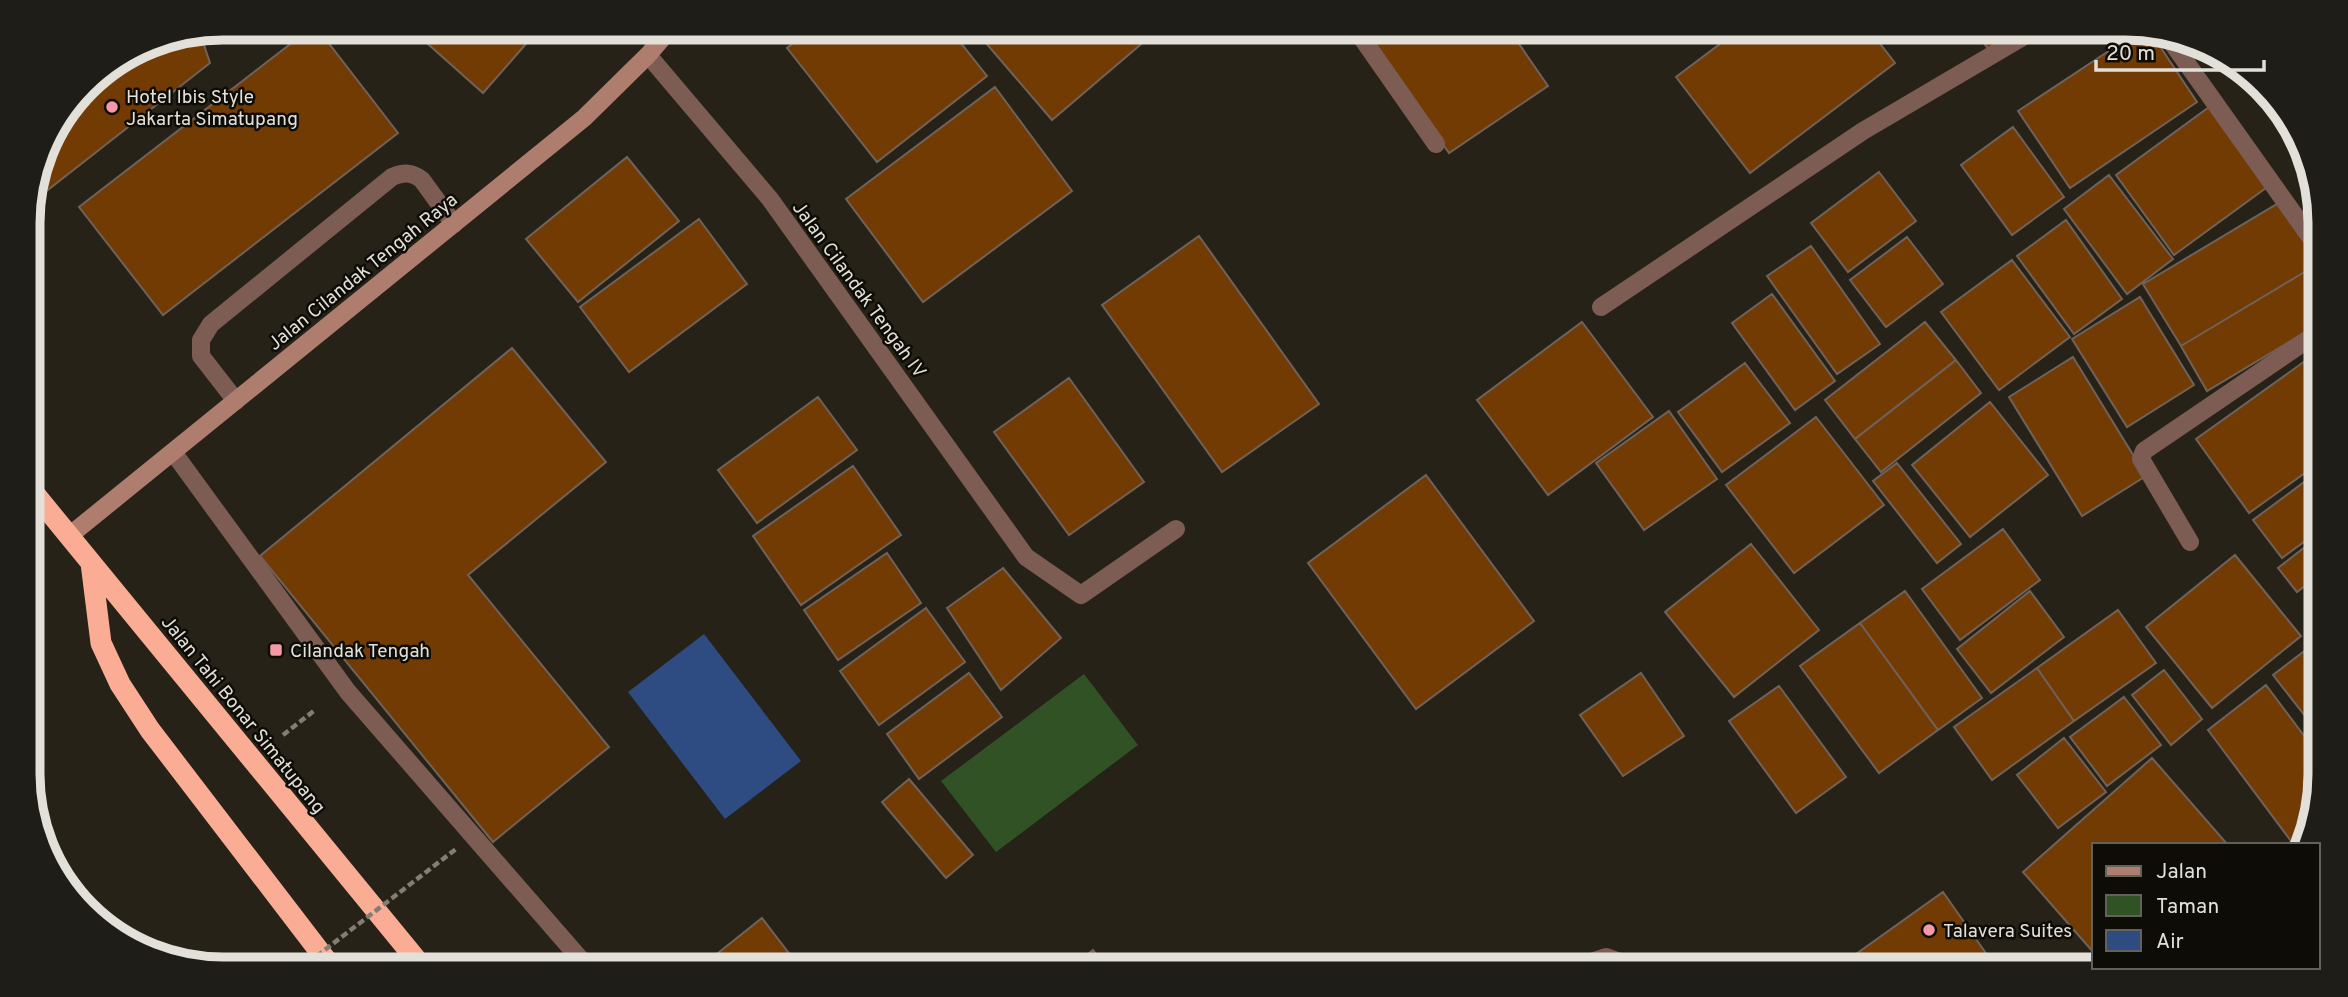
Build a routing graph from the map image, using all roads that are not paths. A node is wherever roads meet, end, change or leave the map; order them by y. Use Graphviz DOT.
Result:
graph roads {
  1 [pos="1363,40"];
  2 [pos="2018,40"];
  3 [pos="660,41"];
  4 [pos="2176,48"];
  5 [pos="648,55"];
  6 [pos="1436,144"];
  7 [pos="454,224"];
  8 [pos="2308,234"];
  9 [pos="1601,307"];
  10 [pos="2308,339"];
  11 [pos="236,401"];
  12 [pos="173,452"];
  13 [pos="40,501"];
  14 [pos="1175,529"];
  15 [pos="69,536"];
  16 [pos="2190,542"];
  17 [pos="91,563"];
  18 [pos="324,957"];
  19 [pos="414,957"];
  20 [pos="578,957"];
  1 -- 6 [label="street"];
  2 -- 9 [label="street"];
  3 -- 5 [label="street, Jalan Cilandak Tengah Raya"];
  4 -- 8 [label="street"];
  5 -- 7 [label="street, Jalan Cilandak Tengah Raya"];
  5 -- 14 [label="street, Jalan Cilandak Tengah IV"];
  7 -- 11 [label="street, Jalan Cilandak Tengah Raya"];
  7 -- 11 [label="street"];
  10 -- 16 [label="street"];
  11 -- 12 [label="street, Jalan Cilandak Tengah Raya"];
  12 -- 15 [label="street, Jalan Cilandak Tengah Raya"];
  12 -- 20 [label="street"];
  13 -- 15 [label="highway, Jalan Tahi Bonar Simatupang"];
  15 -- 17 [label="highway, Jalan Tahi Bonar Simatupang"];
  17 -- 18 [label="highway"];
  17 -- 19 [label="highway, Jalan Tahi Bonar Simatupang"];
}
